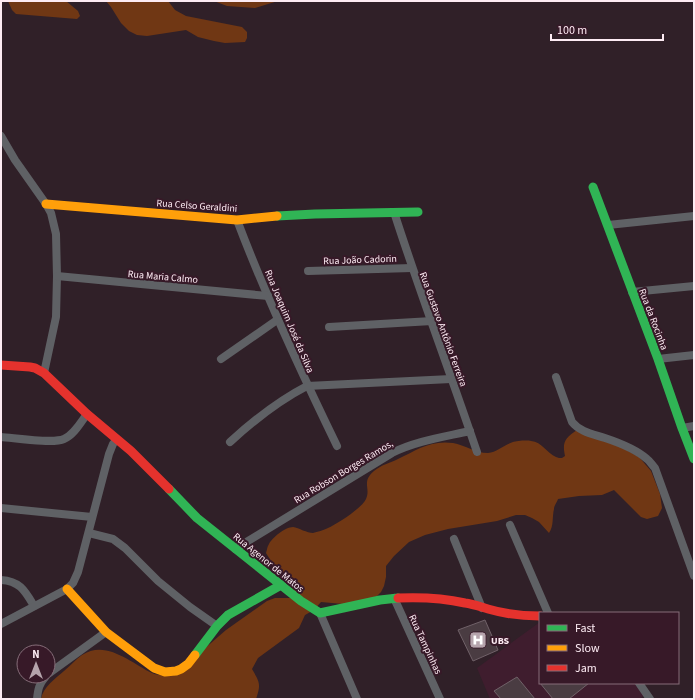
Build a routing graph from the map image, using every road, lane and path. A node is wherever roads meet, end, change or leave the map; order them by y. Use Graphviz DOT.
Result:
graph roads {
  1 [pos="1,136"];
  2 [pos="593,187"];
  3 [pos="46,204"];
  4 [pos="394,212"];
  5 [pos="418,212"];
  6 [pos="694,216"];
  7 [pos="237,220"];
  8 [pos="608,225"];
  9 [pos="412,268"];
  10 [pos="308,271"];
  11 [pos="57,276"];
  12 [pos="694,286"];
  13 [pos="632,292"];
  14 [pos="268,296"];
  15 [pos="277,320"];
  16 [pos="432,321"];
  17 [pos="329,327"];
  18 [pos="694,355"];
  19 [pos="221,359"];
  20 [pos="658,359"];
  21 [pos="1,365"];
  22 [pos="44,373"];
  23 [pos="556,377"];
  24 [pos="451,379"];
  25 [pos="307,386"];
  26 [pos="87,414"];
  27 [pos="694,426"];
  28 [pos="682,428"];
  29 [pos="470,431"];
  30 [pos="1,437"];
  31 [pos="117,438"];
  32 [pos="230,442"];
  33 [pos="337,446"];
  34 [pos="477,452"];
  35 [pos="694,459"];
  36 [pos="1,508"];
  37 [pos="92,517"];
  38 [pos="510,524"];
  39 [pos="89,533"];
  40 [pos="454,539"];
  41 [pos="236,549"];
  42 [pos="694,576"];
  43 [pos="1,580"];
  44 [pos="281,585"];
  45 [pos="67,589"];
  46 [pos="394,598"];
  47 [pos="34,606"];
  48 [pos="482,608"];
  49 [pos="548,612"];
  50 [pos="320,613"];
  51 [pos="539,616"];
  52 [pos="1,624"];
  53 [pos="216,626"];
  54 [pos="106,632"];
  55 [pos="56,668"];
  56 [pos="40,684"];
  57 [pos="640,684"];
  58 [pos="37,699"];
  59 [pos="357,699"];
  60 [pos="440,699"];
  61 [pos="650,699"];
  1 -- 3 [label="street"];
  2 -- 8 [label="street, Rua da Rocinha"];
  3 -- 7 [label="street, Rua Celso Geraldini"];
  3 -- 11 [label="street"];
  4 -- 5 [label="street, Rua Celso Geraldini"];
  4 -- 7 [label="street, Rua Celso Geraldini"];
  4 -- 9 [label="street, Rua Gustavo Antônio Ferreira"];
  6 -- 8 [label="street"];
  7 -- 14 [label="street, Rua Joaquim José da Silva"];
  8 -- 13 [label="street, Rua da Rocinha"];
  9 -- 10 [label="street, Rua João Cadorin"];
  9 -- 16 [label="street, Rua Gustavo Antônio Ferreira"];
  11 -- 14 [label="street, Rua Maria Calmo"];
  11 -- 22 [label="street"];
  12 -- 13 [label="street"];
  13 -- 20 [label="street, Rua da Rocinha"];
  14 -- 15 [label="street, Rua Joaquim José da Silva"];
  15 -- 19 [label="street"];
  15 -- 25 [label="street, Rua Joaquim José da Silva"];
  16 -- 17 [label="street"];
  16 -- 24 [label="street, Rua Gustavo Antônio Ferreira"];
  18 -- 20 [label="street"];
  20 -- 28 [label="street, Rua da Rocinha"];
  21 -- 22 [label="street, Rua Agenor de Matos"];
  22 -- 26 [label="street, Rua Agenor de Matos"];
  23 -- 42 [label="street"];
  24 -- 25 [label="street, Rua Joaquim José da Silva"];
  24 -- 29 [label="street, Rua Gustavo Antônio Ferreira"];
  25 -- 32 [label="street"];
  25 -- 33 [label="street"];
  26 -- 30 [label="street"];
  26 -- 31 [label="street, Rua Agenor de Matos"];
  27 -- 28 [label="street"];
  28 -- 35 [label="street, Rua da Rocinha"];
  29 -- 34 [label="street, Rua Gustavo Antônio Ferreira"];
  29 -- 41 [label="street, Rua Robson Borges Ramos,"];
  31 -- 37 [label="street"];
  31 -- 41 [label="street, Rua Agenor de Matos"];
  36 -- 37 [label="street"];
  37 -- 39 [label="street"];
  38 -- 49 [label="street"];
  39 -- 45 [label="street"];
  39 -- 53 [label="street"];
  40 -- 48 [label="street"];
  41 -- 44 [label="street, Rua Agenor de Matos"];
  43 -- 47 [label="street"];
  44 -- 50 [label="street, Rua Agenor de Matos"];
  44 -- 53 [label="street"];
  45 -- 47 [label="street"];
  45 -- 54 [label="street"];
  46 -- 48 [label="street"];
  46 -- 50 [label="street"];
  46 -- 60 [label="street, Rua Tampinhas"];
  47 -- 52 [label="street"];
  48 -- 51 [label="street"];
  50 -- 59 [label="street"];
  53 -- 54 [label="street"];
  54 -- 55 [label="street"];
  56 -- 58 [label="street"];
  57 -- 61 [label="street"];
}
